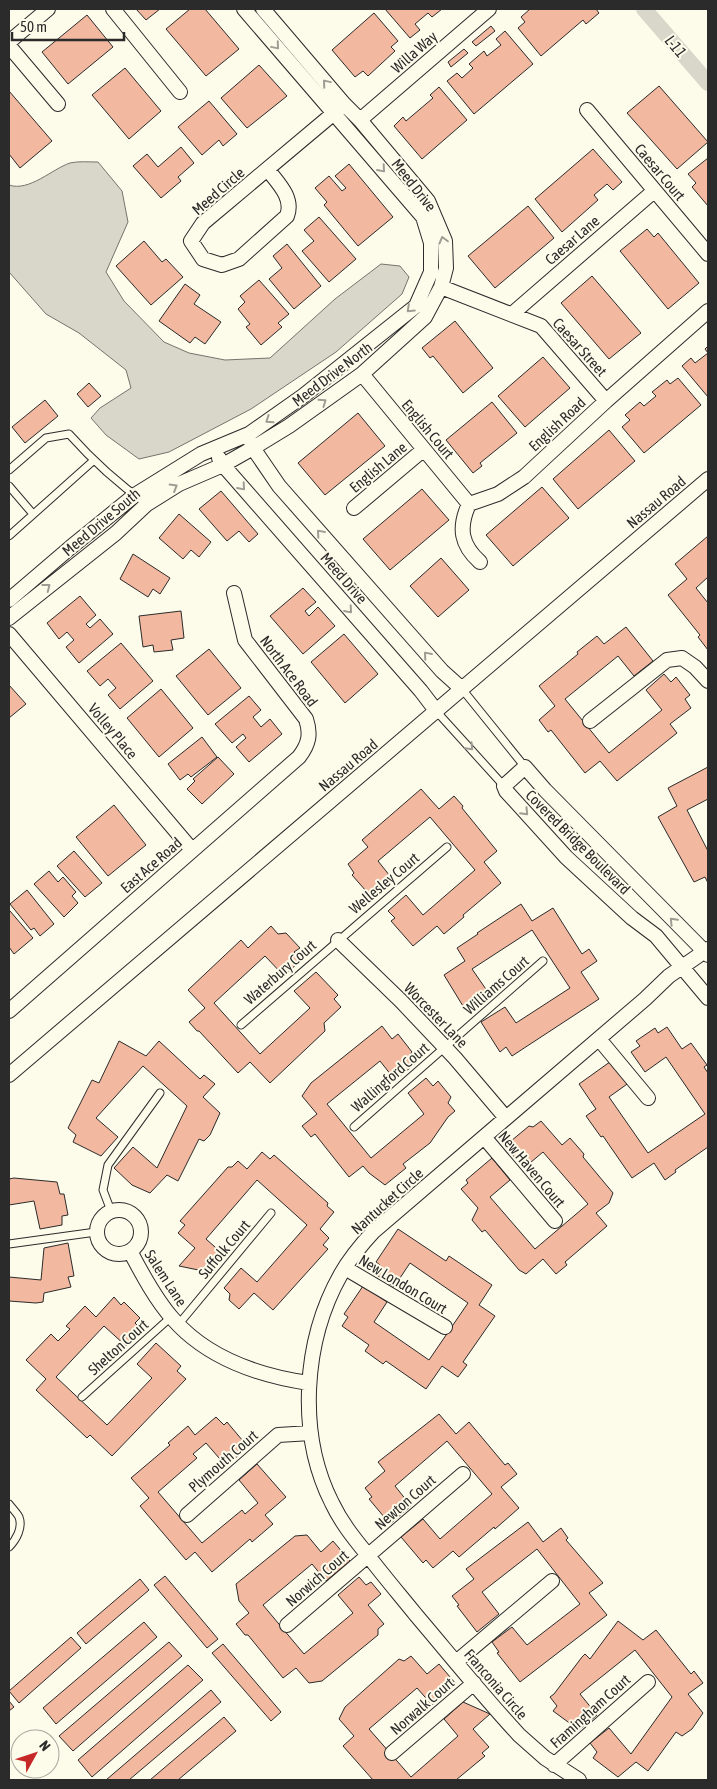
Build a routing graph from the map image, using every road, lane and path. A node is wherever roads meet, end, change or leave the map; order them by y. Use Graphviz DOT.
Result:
graph roads {
  1 [pos="48,9"];
  2 [pos="113,9"];
  3 [pos="244,9"];
  4 [pos="263,9"];
  5 [pos="489,9"];
  6 [pos="9,42"];
  7 [pos="9,46"];
  8 [pos="180,92"];
  9 [pos="58,104"];
  10 [pos="339,109"];
  11 [pos="587,110"];
  12 [pos="360,120"];
  13 [pos="268,170"];
  14 [pos="654,191"];
  15 [pos="708,254"];
  16 [pos="441,288"];
  17 [pos="708,311"];
  18 [pos="512,314"];
  19 [pos="362,374"];
  20 [pos="606,401"];
  21 [pos="249,434"];
  22 [pos="214,448"];
  23 [pos="253,448"];
  24 [pos="423,450"];
  25 [pos="93,461"];
  26 [pos="223,465"];
  27 [pos="9,470"];
  28 [pos="708,479"];
  29 [pos="9,486"];
  30 [pos="135,496"];
  31 [pos="147,504"];
  32 [pos="469,504"];
  33 [pos="354,508"];
  34 [pos="33,514"];
  35 [pos="9,536"];
  36 [pos="480,562"];
  37 [pos="234,593"];
  38 [pos="9,600"];
  39 [pos="9,618"];
  40 [pos="9,634"];
  41 [pos="708,681"];
  42 [pos="462,689"];
  43 [pos="437,712"];
  44 [pos="590,721"];
  45 [pos="309,739"];
  46 [pos="525,767"];
  47 [pos="504,786"];
  48 [pos="447,847"];
  49 [pos="192,850"];
  50 [pos="338,940"];
  51 [pos="707,952"];
  52 [pos="543,962"];
  53 [pos="683,967"];
  54 [pos="708,998"];
  55 [pos="9,1011"];
  56 [pos="241,1025"];
  57 [pos="599,1039"];
  58 [pos="444,1049"];
  59 [pos="9,1075"];
  60 [pos="160,1093"];
  61 [pos="648,1098"];
  62 [pos="506,1118"];
  63 [pos="354,1126"];
  64 [pos="484,1137"];
  65 [pos="111,1211"];
  66 [pos="271,1213"];
  67 [pos="555,1221"];
  68 [pos="96,1232"];
  69 [pos="9,1244"];
  70 [pos="130,1252"];
  71 [pos="345,1268"];
  72 [pos="174,1321"];
  73 [pos="445,1327"];
  74 [pos="309,1384"];
  75 [pos="82,1397"];
  76 [pos="311,1433"];
  77 [pos="463,1474"];
  78 [pos="9,1504"];
  79 [pos="187,1514"];
  80 [pos="9,1547"];
  81 [pos="368,1555"];
  82 [pos="552,1581"];
  83 [pos="400,1596"];
  84 [pos="287,1625"];
  85 [pos="456,1662"];
  86 [pos="648,1682"];
  87 [pos="474,1683"];
  88 [pos="392,1753"];
  89 [pos="554,1765"];
  90 [pos="579,1780"];
  1 -- 6 [label="street"];
  2 -- 8 [label="street"];
  3 -- 10 [label="street, Meed Drive, one-way"];
  10 -- 4 [label="street, Meed Drive, one-way"];
  5 -- 12 [label="street, Willa Way"];
  7 -- 9 [label="street"];
  10 -- 12 [label="street, Meed Drive"];
  10 -- 13 [label="street, Meed Circle"];
  10 -- 21 [label="street, Meed Drive, one-way"];
  11 -- 14 [label="street, Caesar Court"];
  16 -- 12 [label="street, Meed Drive, one-way"];
  13 -- 13 [label="street, Meed Circle"];
  14 -- 15 [label="street, Caesar Court"];
  14 -- 18 [label="street, Caesar Lane"];
  16 -- 18 [label="street, Caesar Street"];
  16 -- 19 [label="street, Meed Drive North"];
  17 -- 20 [label="street, English Road"];
  18 -- 20 [label="street, Caesar Street"];
  23 -- 19 [label="street, Meed Drive North, one-way"];
  19 -- 24 [label="street, English Court"];
  20 -- 32 [label="street, English Road"];
  21 -- 22 [label="street, Meed Drive"];
  21 -- 23 [label="street, Meed Drive"];
  22 -- 26 [label="street, Meed Drive"];
  22 -- 30 [label="street, Meed Drive South"];
  23 -- 26 [label="street, Meed Drive North"];
  42 -- 23 [label="street, Meed Drive, one-way"];
  24 -- 32 [label="street, English Court"];
  24 -- 33 [label="street, English Lane"];
  25 -- 27 [label="lane"];
  25 -- 30 [label="lane"];
  25 -- 34 [label="lane"];
  31 -- 26 [label="street, Meed Drive South, one-way"];
  26 -- 43 [label="street, Meed Drive, one-way"];
  28 -- 42 [label="street, Nassau Road"];
  29 -- 34 [label="lane"];
  30 -- 31 [label="lane"];
  30 -- 38 [label="street, Meed Drive South"];
  39 -- 31 [label="street, Meed Drive South, one-way"];
  32 -- 36 [label="street"];
  34 -- 35 [label="lane"];
  37 -- 45 [label="street, North Ace Road"];
  40 -- 49 [label="street, Volley Place"];
  41 -- 44 [label="street"];
  42 -- 43 [label="street, Nassau Road"];
  42 -- 46 [label="lane"];
  43 -- 47 [label="lane, one-way"];
  43 -- 59 [label="street, Nassau Road"];
  45 -- 49 [label="street, East Ace Road"];
  46 -- 47 [label="street, Covered Bridge Boulevard"];
  51 -- 46 [label="street, Covered Bridge Boulevard, one-way"];
  47 -- 53 [label="street, Covered Bridge Boulevard, one-way"];
  48 -- 50 [label="lane, Wellesley Court"];
  49 -- 55 [label="street, East Ace Road"];
  50 -- 56 [label="lane, Waterbury Court"];
  50 -- 58 [label="street, Worcester Lane"];
  51 -- 53 [label="street, Nantucket Circle"];
  52 -- 58 [label="lane, Williams Court"];
  53 -- 54 [label="street, Covered Bridge Boulevard"];
  53 -- 57 [label="street, Nantucket Circle"];
  57 -- 61 [label="street"];
  57 -- 62 [label="street, Nantucket Circle"];
  58 -- 62 [label="street, Worcester Lane"];
  58 -- 63 [label="lane, Wallingford Court"];
  60 -- 65 [label="lane"];
  62 -- 64 [label="street, Nantucket Circle"];
  64 -- 67 [label="street, New Haven Court"];
  64 -- 71 [label="street, Nantucket Circle"];
  65 -- 68 [label="street"];
  65 -- 70 [label="street, Salem Lane"];
  66 -- 72 [label="lane, Suffolk Court"];
  68 -- 69 [label="lane"];
  68 -- 70 [label="street, Salem Lane"];
  70 -- 72 [label="street, Salem Lane"];
  71 -- 73 [label="street, New London Court"];
  71 -- 74 [label="street, Nantucket Circle"];
  72 -- 74 [label="street, Salem Lane"];
  72 -- 75 [label="lane, Shelton Court"];
  74 -- 76 [label="street, Nantucket Circle"];
  76 -- 79 [label="street, Plymouth Court"];
  76 -- 81 [label="street, Nantucket Circle"];
  77 -- 81 [label="street, Newton Court"];
  78 -- 80 [label="lane"];
  81 -- 83 [label="street, Nantucket Circle"];
  81 -- 84 [label="street, Norwich Court"];
  82 -- 85 [label="street"];
  83 -- 85 [label="street, Franconia Circle"];
  85 -- 87 [label="street, Franconia Circle"];
  86 -- 89 [label="street, Framingham Court"];
  87 -- 88 [label="street, Norwalk Court"];
  87 -- 89 [label="street, Franconia Circle"];
  89 -- 90 [label="street, Franconia Circle"];
}
